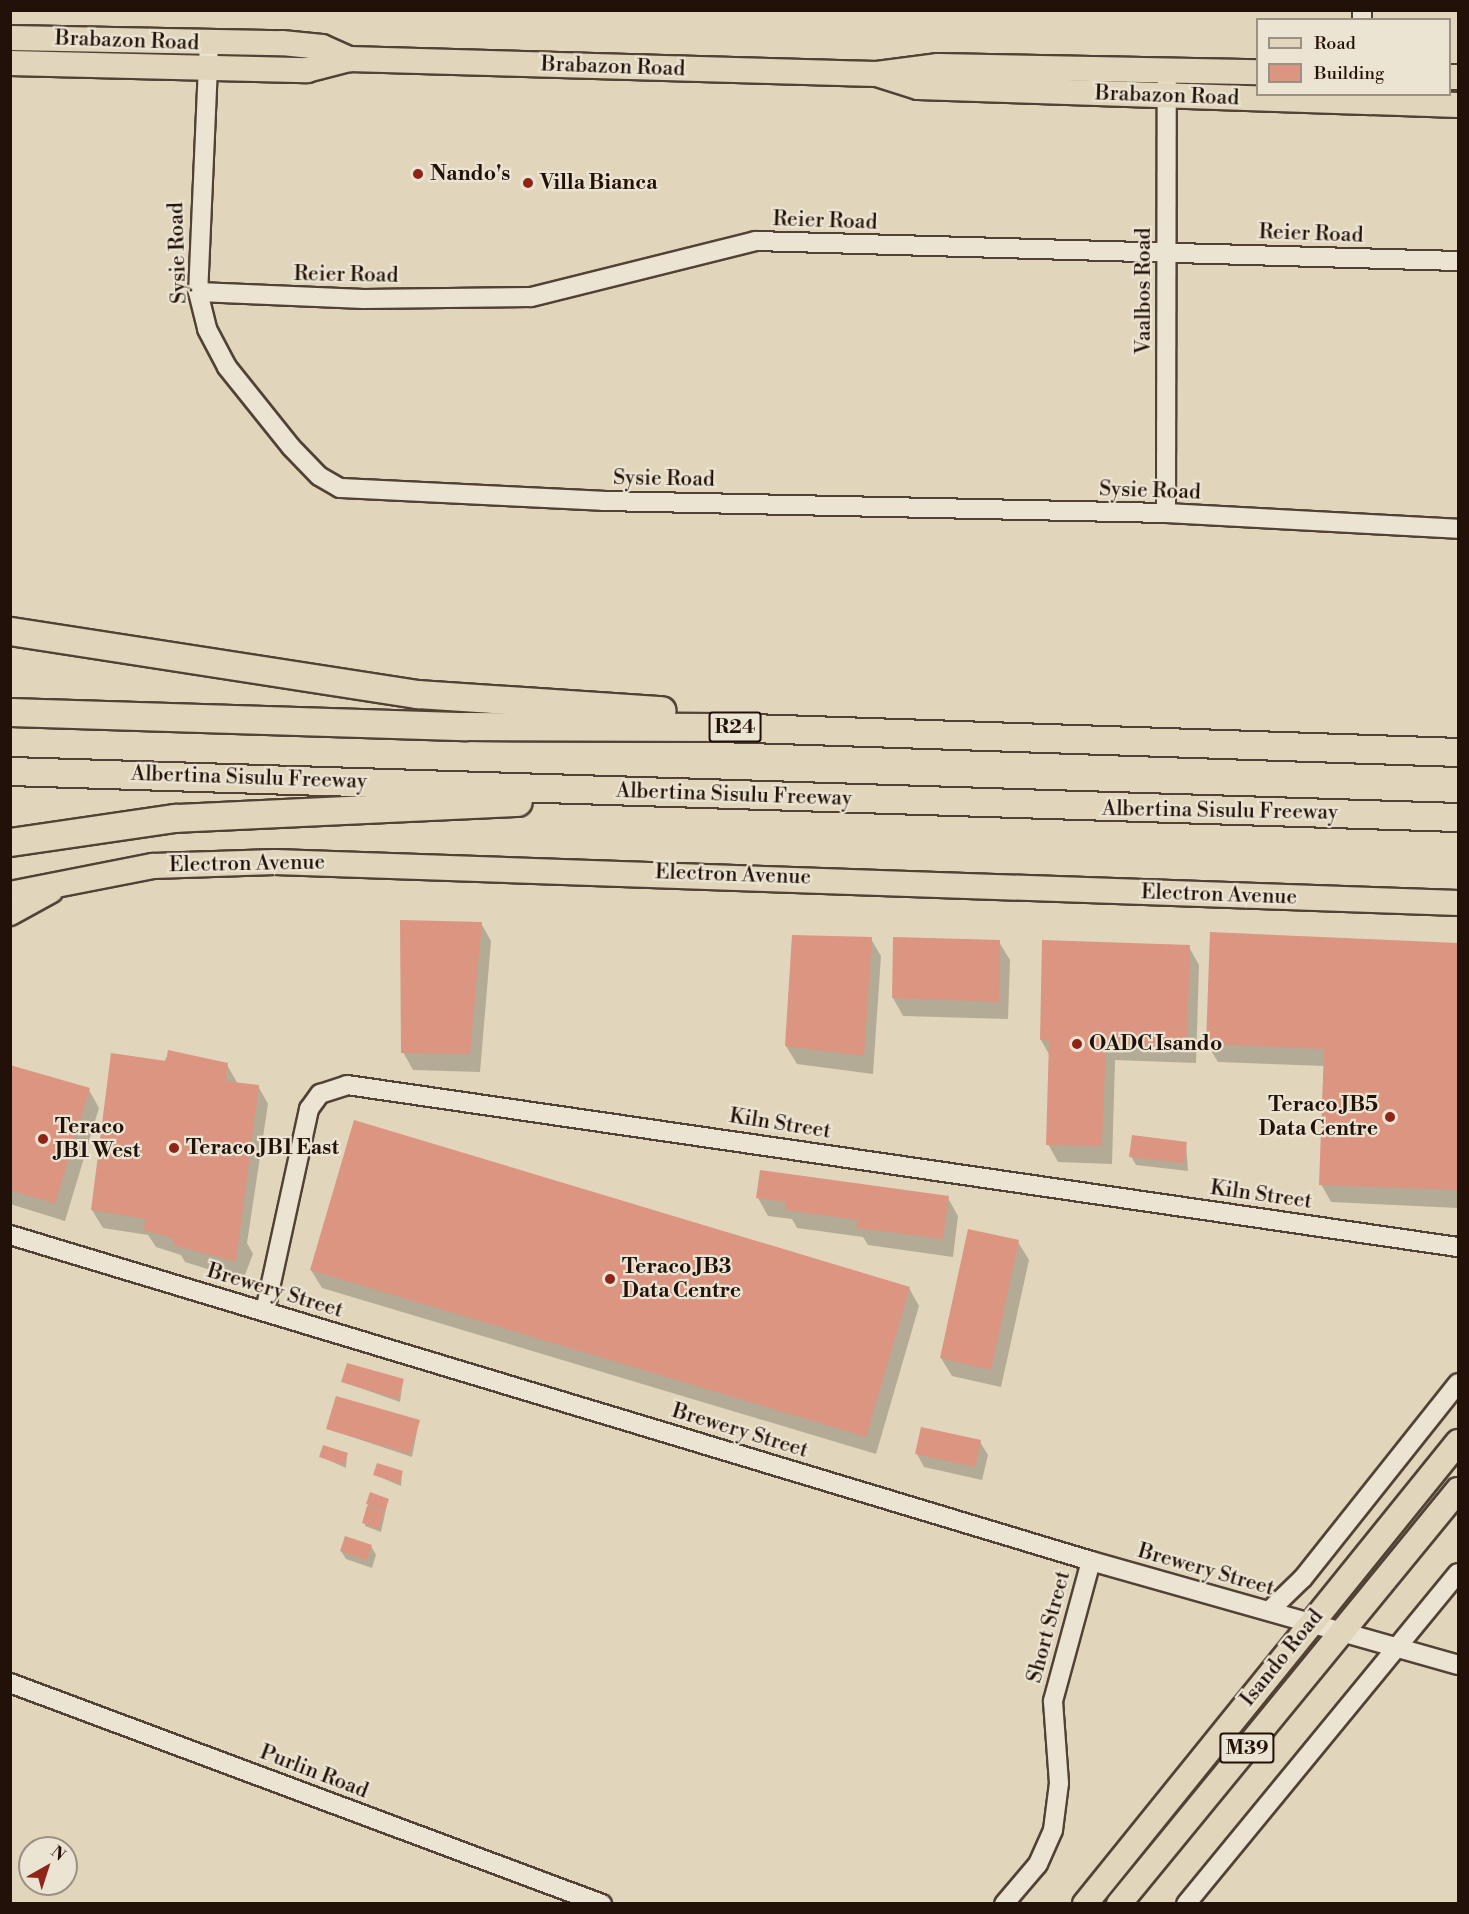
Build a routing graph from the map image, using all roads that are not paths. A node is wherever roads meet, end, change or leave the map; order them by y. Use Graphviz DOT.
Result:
graph roads {
  1 [pos="10,38"];
  2 [pos="209,43"];
  3 [pos="349,59"];
  4 [pos="10,63"];
  5 [pos="207,68"];
  6 [pos="1168,69"];
  7 [pos="1256,72"];
  8 [pos="877,74"];
  9 [pos="1167,97"];
  10 [pos="1359,99"];
  11 [pos="1458,105"];
  12 [pos="1166,252"];
  13 [pos="1458,261"];
  14 [pos="198,292"];
  15 [pos="1166,513"];
  16 [pos="1458,529"];
  17 [pos="10,631"];
  18 [pos="10,712"];
  19 [pos="721,727"];
  20 [pos="1458,752"];
  21 [pos="10,771"];
  22 [pos="615,792"];
  23 [pos="1458,818"];
  24 [pos="10,842"];
  25 [pos="57,887"];
  26 [pos="10,894"];
  27 [pos="1458,903"];
  28 [pos="10,913"];
  29 [pos="10,1235"];
  30 [pos="1458,1247"];
  31 [pos="265,1311"];
  32 [pos="1458,1383"];
  33 [pos="1458,1442"];
  34 [pos="1458,1490"];
  35 [pos="1091,1561"];
  36 [pos="1458,1573"];
  37 [pos="1269,1611"];
  38 [pos="1308,1624"];
  39 [pos="1342,1634"];
  40 [pos="1397,1647"];
  41 [pos="1458,1665"];
  42 [pos="10,1683"];
  43 [pos="602,1904"];
  44 [pos="1004,1904"];
  45 [pos="1085,1904"];
  46 [pos="1119,1904"];
  47 [pos="1186,1904"];
  1 -- 2 [label="main road, Brabazon Road"];
  2 -- 3 [label="main road, Brabazon Road"];
  2 -- 5 [label="street, Sysie Road"];
  3 -- 5 [label="main road, Brabazon Road"];
  3 -- 8 [label="main road, Brabazon Road"];
  4 -- 5 [label="main road, Brabazon Road"];
  5 -- 14 [label="street, Sysie Road"];
  6 -- 7 [label="main road, Brabazon Road"];
  6 -- 8 [label="main road, Brabazon Road"];
  6 -- 9 [label="street, Vaalbos Road"];
  8 -- 9 [label="main road, Brabazon Road"];
  9 -- 10 [label="main road, Brabazon Road"];
  9 -- 12 [label="street, Vaalbos Road"];
  10 -- 11 [label="main road, Brabazon Road"];
  12 -- 13 [label="street, Reier Road"];
  12 -- 14 [label="street, Reier Road"];
  12 -- 15 [label="street, Vaalbos Road"];
  14 -- 15 [label="street, Sysie Road"];
  15 -- 16 [label="street, Sysie Road"];
  17 -- 19 [label="highway"];
  18 -- 19 [label="highway, R24"];
  19 -- 20 [label="highway, R24"];
  21 -- 22 [label="highway, Albertina Sisulu Freeway"];
  22 -- 23 [label="highway, Albertina Sisulu Freeway"];
  22 -- 24 [label="highway"];
  25 -- 26 [label="main road, Electron Avenue"];
  25 -- 27 [label="main road, Electron Avenue"];
  25 -- 28 [label="main road"];
  29 -- 31 [label="street, Brewery Street"];
  30 -- 31 [label="street, Kiln Street"];
  31 -- 35 [label="street, Brewery Street"];
  32 -- 37 [label="street"];
  33 -- 38 [label="main road, Isando Road / M39"];
  34 -- 39 [label="main road, Isando Road / M39"];
  35 -- 37 [label="street, Brewery Street"];
  35 -- 44 [label="street, Short Street"];
  36 -- 40 [label="street"];
  37 -- 38 [label="street, Brewery Street"];
  38 -- 39 [label="street, Brewery Street"];
  38 -- 45 [label="main road, Isando Road / M39"];
  39 -- 40 [label="street, Brewery Street"];
  39 -- 46 [label="main road, Isando Road / M39"];
  40 -- 41 [label="street, Brewery Street"];
  40 -- 47 [label="street"];
  42 -- 43 [label="street, Purlin Road"];
}
